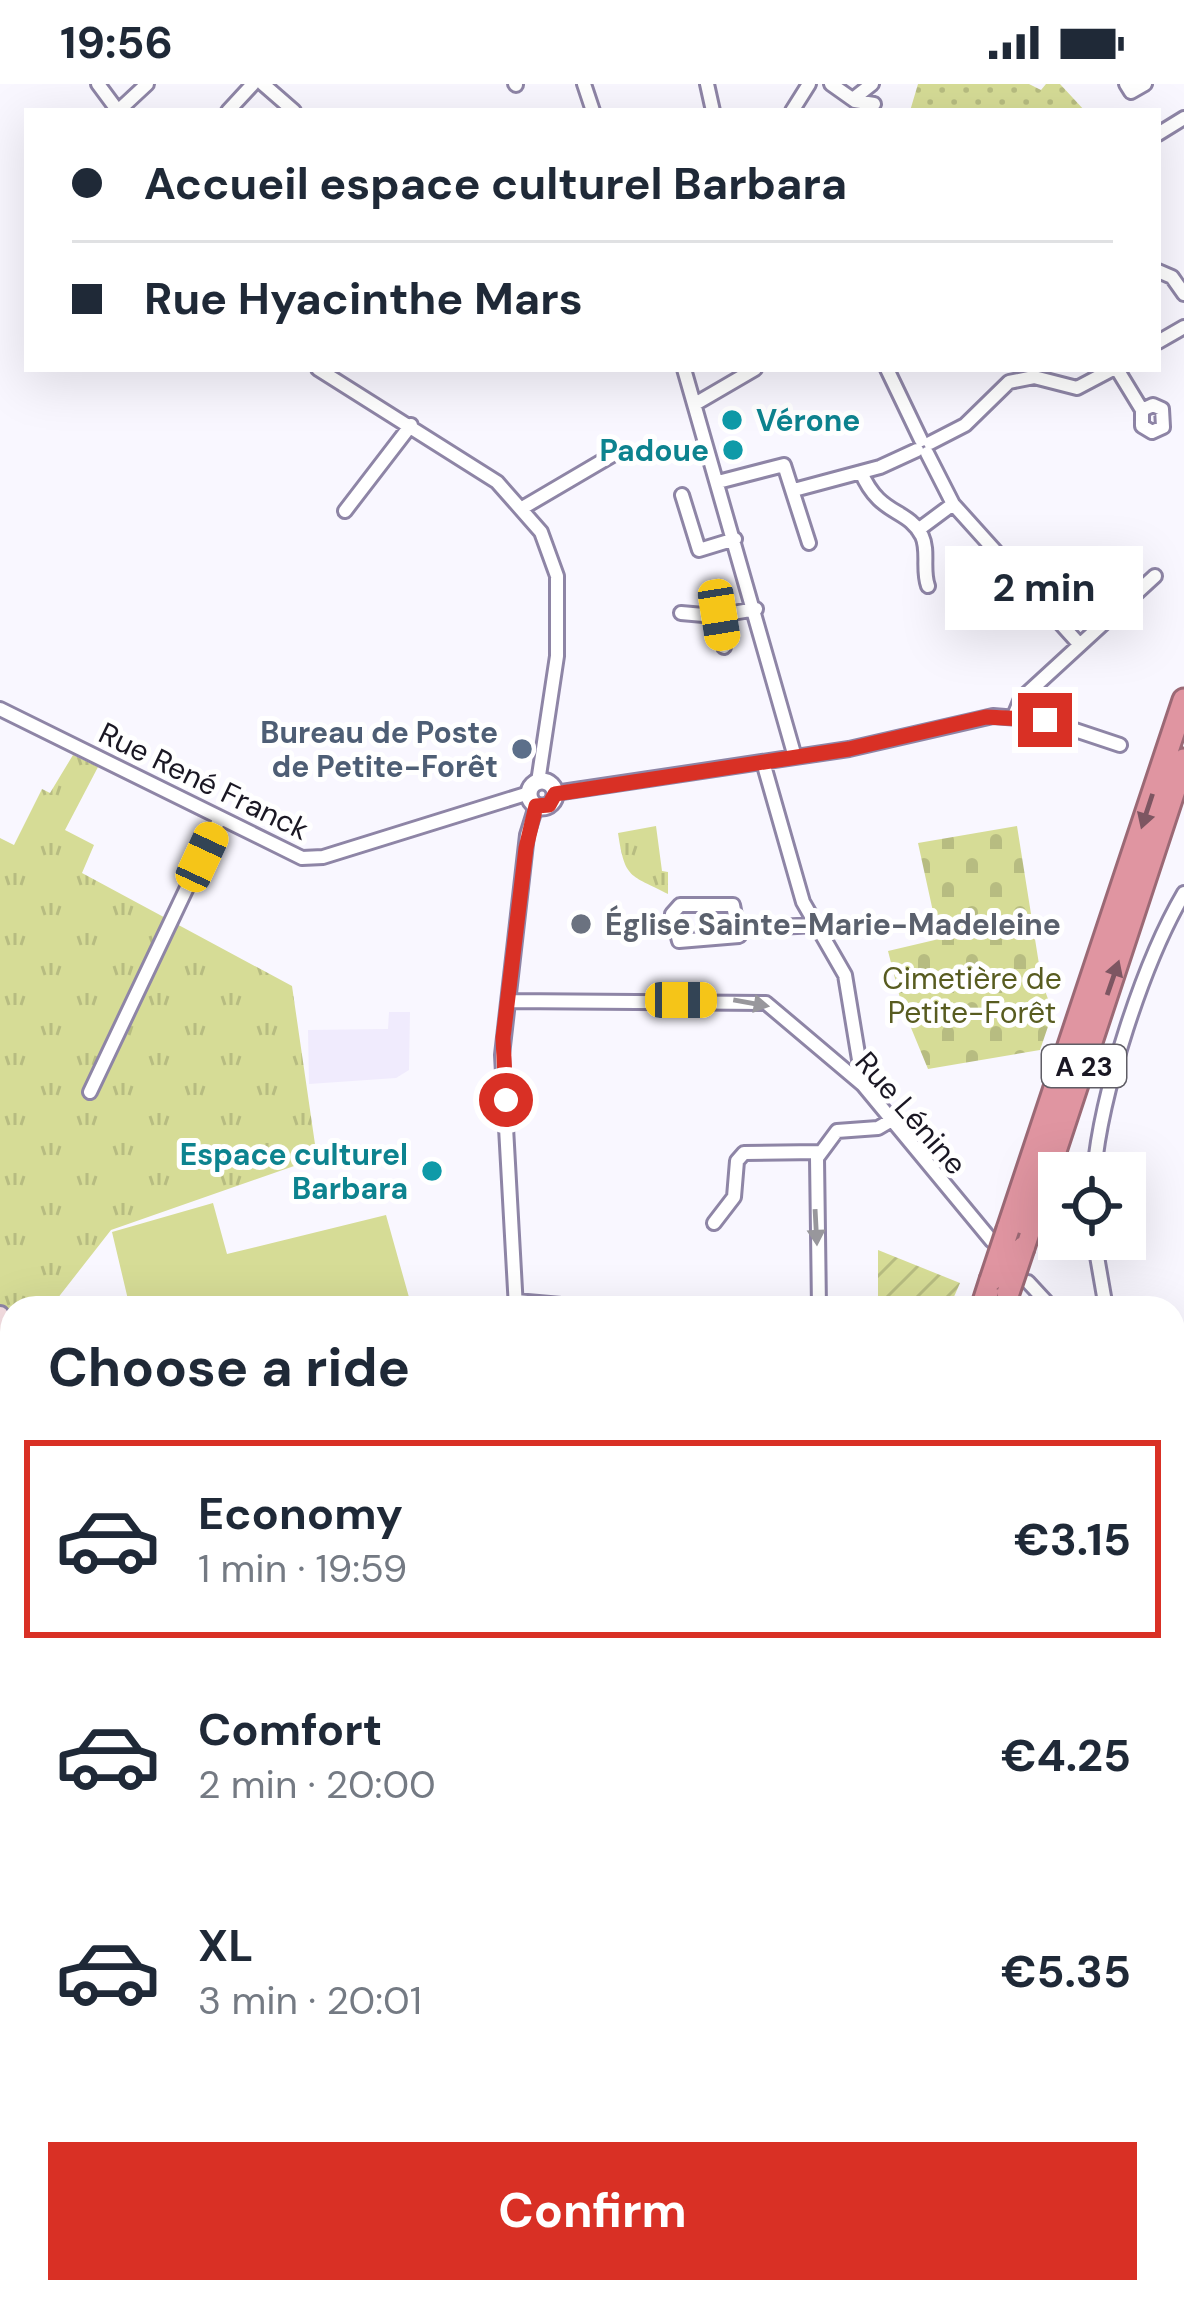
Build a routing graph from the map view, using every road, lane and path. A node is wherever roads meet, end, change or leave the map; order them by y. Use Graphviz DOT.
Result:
graph roads {
  1 [pos="147,84"];
  2 [pos="253,84"];
  3 [pos="263,84"];
  4 [pos="831,84"];
  5 [pos="872,84"];
  6 [pos="1126,84"];
  7 [pos="1145,84"];
  8 [pos="853,104"];
  9 [pos="874,104"];
  10 [pos="121,108"];
  11 [pos="232,108"];
  12 [pos="291,108"];
  13 [pos="1161,273"];
  14 [pos="1184,294"];
  15 [pos="323,372"];
  16 [pos="685,372"];
  17 [pos="750,372"];
  18 [pos="888,372"];
  19 [pos="1002,372"];
  20 [pos="1109,372"];
  21 [pos="1117,372"];
  22 [pos="1009,382"];
  23 [pos="695,404"];
  24 [pos="1142,410"];
  25 [pos="411,425"];
  26 [pos="924,447"];
  27 [pos="622,450"];
  28 [pos="861,472"];
  29 [pos="718,482"];
  30 [pos="794,490"];
  31 [pos="682,495"];
  32 [pos="953,504"];
  33 [pos="524,507"];
  34 [pos="345,511"];
  35 [pos="917,530"];
  36 [pos="735,539"];
  37 [pos="808,544"];
  38 [pos="1155,576"];
  39 [pos="928,586"];
  40 [pos="756,609"];
  41 [pos="681,613"];
  42 [pos="719,615"];
  43 [pos="1080,645"];
  44 [pos="724,647"];
  45 [pos="1184,700"];
  46 [pos="0,709"];
  47 [pos="1014,716"];
  48 [pos="1120,745"];
  49 [pos="795,757"];
  50 [pos="1184,760"];
  51 [pos="763,762"];
  52 [pos="1184,787"];
  53 [pos="534,794"];
  54 [pos="555,794"];
  55 [pos="220,818"];
  56 [pos="1164,827"];
  57 [pos="1184,893"];
  58 [pos="817,926"];
  59 [pos="740,929"];
  60 [pos="508,1001"];
  61 [pos="863,1085"];
  62 [pos="90,1092"];
  63 [pos="890,1121"];
  64 [pos="819,1152"];
  65 [pos="1097,1152"];
  66 [pos="714,1223"];
  67 [pos="1000,1235"];
  68 [pos="1098,1260"];
  69 [pos="1008,1291"];
  70 [pos="516,1296"];
  71 [pos="819,1296"];
  72 [pos="1104,1296"];
  73 [pos="0,1317"];
  74 [pos="0,1337"];
  1 -- 10 [label="street"];
  2 -- 11 [label="street"];
  3 -- 12 [label="street"];
  4 -- 8 [label="street"];
  5 -- 8 [label="street"];
  6 -- 7 [label="street"];
  8 -- 9 [label="street"];
  13 -- 14 [label="street"];
  15 -- 25 [label="street"];
  16 -- 23 [label="street"];
  17 -- 23 [label="street"];
  18 -- 26 [label="street"];
  19 -- 22 [label="street"];
  20 -- 22 [label="street"];
  21 -- 24 [label="street"];
  22 -- 26 [label="street"];
  23 -- 29 [label="street"];
  25 -- 33 [label="street"];
  25 -- 34 [label="street"];
  26 -- 28 [label="street"];
  26 -- 32 [label="street"];
  27 -- 33 [label="street"];
  28 -- 30 [label="street"];
  28 -- 35 [label="street"];
  29 -- 30 [label="street"];
  29 -- 36 [label="street"];
  30 -- 37 [label="street"];
  31 -- 36 [label="street"];
  32 -- 35 [label="street"];
  32 -- 43 [label="street"];
  33 -- 53 [label="street"];
  35 -- 39 [label="street"];
  36 -- 40 [label="street"];
  38 -- 43 [label="street"];
  40 -- 42 [label="street"];
  40 -- 49 [label="street"];
  41 -- 42 [label="street"];
  42 -- 44 [label="street"];
  43 -- 47 [label="street"];
  45 -- 67 [label="highway, A 23, one-way"];
  46 -- 55 [label="street, Rue René Franck"];
  47 -- 48 [label="street"];
  47 -- 49 [label="street"];
  49 -- 51 [label="street"];
  50 -- 56 [label="highway, A 23"];
  51 -- 54 [label="street"];
  51 -- 58 [label="street"];
  52 -- 56 [label="highway"];
  53 -- 54 [label="street"];
  53 -- 55 [label="street, Rue René Franck"];
  53 -- 60 [label="street"];
  55 -- 62 [label="street"];
  69 -- 56 [label="highway, A 23, one-way, bridge"];
  57 -- 65 [label="street"];
  58 -- 59 [label="street"];
  58 -- 61 [label="street"];
  59 -- 59 [label="street"];
  60 -- 61 [label="street, Rue Lénine, one-way"];
  60 -- 70 [label="street"];
  61 -- 63 [label="street, Rue Lénine"];
  63 -- 64 [label="street"];
  63 -- 67 [label="street, Rue Lénine"];
  64 -- 66 [label="street"];
  64 -- 71 [label="street, one-way"];
  67 -- 69 [label="highway, A 23, bridge"];
  68 -- 72 [label="street"];
  73 -- 74 [label="main road"];
}
